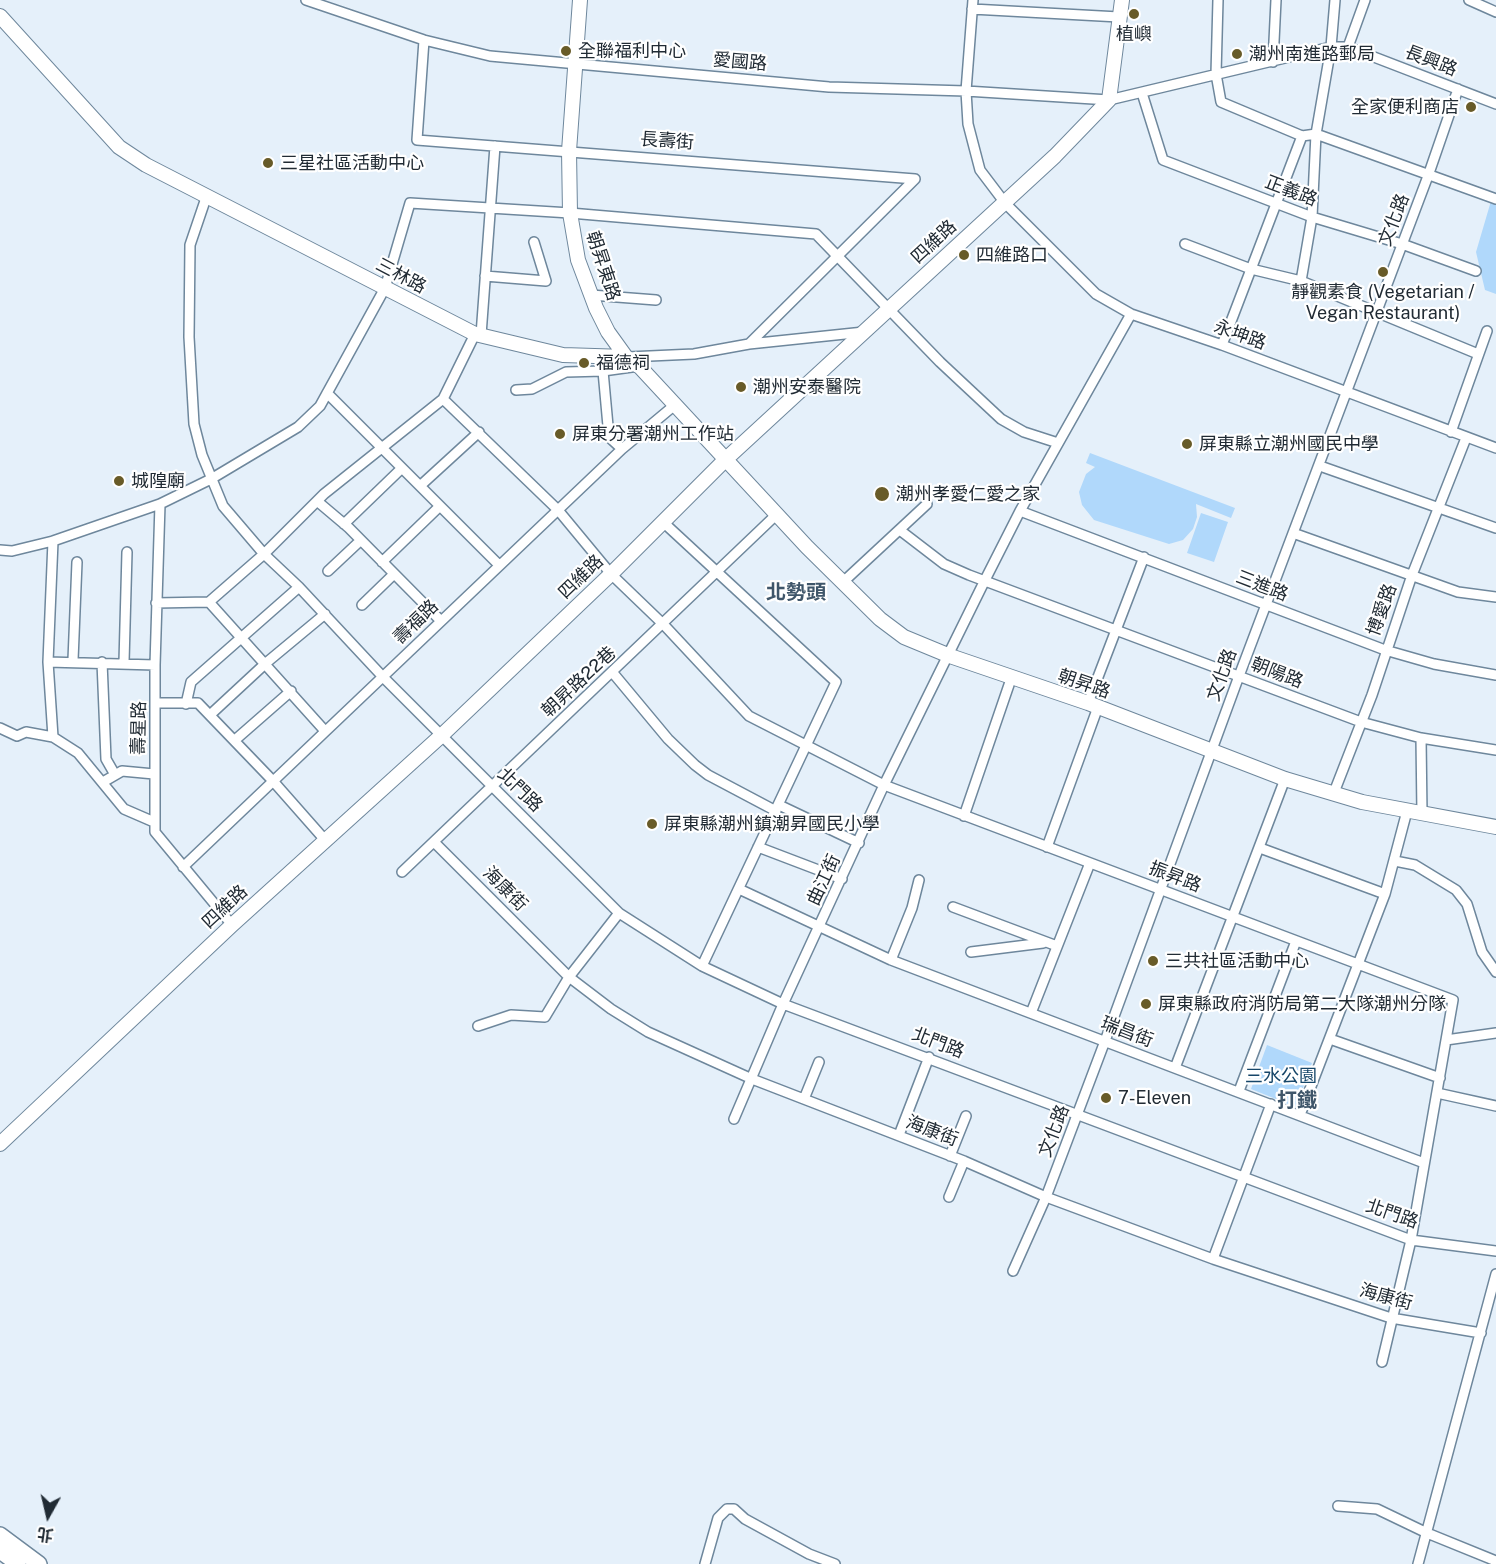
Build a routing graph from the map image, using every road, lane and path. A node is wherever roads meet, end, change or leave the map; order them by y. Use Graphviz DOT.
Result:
graph roads {
  1 [pos="306,0"];
  2 [pos="580,0"];
  3 [pos="1122,0"];
  4 [pos="1218,0"];
  5 [pos="1276,0"];
  6 [pos="1335,0"];
  7 [pos="1365,0"];
  8 [pos="1469,0"];
  9 [pos="973,4"];
  10 [pos="1496,11"];
  11 [pos="0,16"];
  12 [pos="1119,17"];
  13 [pos="424,40"];
  14 [pos="1348,46"];
  15 [pos="1331,47"];
  16 [pos="1273,62"];
  17 [pos="576,65"];
  18 [pos="1216,74"];
  19 [pos="1458,89"];
  20 [pos="966,91"];
  21 [pos="1142,93"];
  22 [pos="1108,100"];
  23 [pos="1496,104"];
  24 [pos="1316,134"];
  25 [pos="1302,136"];
  26 [pos="495,146"];
  27 [pos="569,151"];
  28 [pos="1428,176"];
  29 [pos="207,195"];
  30 [pos="1496,199"];
  31 [pos="1005,203"];
  32 [pos="1275,203"];
  33 [pos="490,209"];
  34 [pos="570,213"];
  35 [pos="1312,217"];
  36 [pos="534,242"];
  37 [pos="1185,244"];
  38 [pos="1402,244"];
  39 [pos="837,256"];
  40 [pos="1251,269"];
  41 [pos="1476,271"];
  42 [pos="485,276"];
  43 [pos="1301,281"];
  44 [pos="385,288"];
  45 [pos="591,295"];
  46 [pos="656,300"];
  47 [pos="890,308"];
  48 [pos="1377,312"];
  49 [pos="1131,314"];
  50 [pos="1487,331"];
  51 [pos="865,332"];
  52 [pos="478,335"];
  53 [pos="749,344"];
  54 [pos="1222,345"];
  55 [pos="1478,354"];
  56 [pos="563,355"];
  57 [pos="626,357"];
  58 [pos="639,366"];
  59 [pos="603,371"];
  60 [pos="566,372"];
  61 [pos="516,390"];
  62 [pos="1347,392"];
  63 [pos="327,393"];
  64 [pos="443,399"];
  65 [pos="676,404"];
  66 [pos="479,432"];
  67 [pos="1451,432"];
  68 [pos="1466,438"];
  69 [pos="1058,443"];
  70 [pos="382,448"];
  71 [pos="1496,448"];
  72 [pos="622,449"];
  73 [pos="726,459"];
  74 [pos="1320,466"];
  75 [pos="402,468"];
  76 [pos="211,479"];
  77 [pos="420,486"];
  78 [pos="317,501"];
  79 [pos="160,504"];
  80 [pos="927,504"];
  81 [pos="440,506"];
  82 [pos="1440,508"];
  83 [pos="558,510"];
  84 [pos="1020,511"];
  85 [pos="777,514"];
  86 [pos="663,522"];
  87 [pos="344,524"];
  88 [pos="1496,528"];
  89 [pos="901,531"];
  90 [pos="1293,533"];
  91 [pos="361,540"];
  92 [pos="53,541"];
  93 [pos="0,550"];
  94 [pos="127,552"];
  95 [pos="264,554"];
  96 [pos="1144,557"];
  97 [pos="77,562"];
  98 [pos="382,562"];
  99 [pos="499,565"];
  100 [pos="328,571"];
  101 [pos="717,573"];
  102 [pos="394,574"];
  103 [pos="611,574"];
  104 [pos="1412,575"];
  105 [pos="985,580"];
  106 [pos="842,583"];
  107 [pos="299,587"];
  108 [pos="1496,597"];
  109 [pos="209,602"];
  110 [pos="156,603"];
  111 [pos="362,605"];
  112 [pos="1265,605"];
  113 [pos="325,614"];
  114 [pos="441,621"];
  115 [pos="664,625"];
  116 [pos="1115,628"];
  117 [pos="239,637"];
  118 [pos="1385,650"];
  119 [pos="950,656"];
  120 [pos="73,660"];
  121 [pos="48,662"];
  122 [pos="102,662"];
  123 [pos="124,662"];
  124 [pos="266,663"];
  125 [pos="154,665"];
  126 [pos="613,673"];
  127 [pos="1496,675"];
  128 [pos="1239,676"];
  129 [pos="383,677"];
  130 [pos="1011,678"];
  131 [pos="291,691"];
  132 [pos="156,704"];
  133 [pos="186,704"];
  134 [pos="1093,705"];
  135 [pos="211,714"];
  136 [pos="1361,722"];
  137 [pos="0,728"];
  138 [pos="326,731"];
  139 [pos="442,735"];
  140 [pos="52,737"];
  141 [pos="1421,738"];
  142 [pos="235,740"];
  143 [pos="808,747"];
  144 [pos="1212,750"];
  145 [pos="1496,750"];
  146 [pos="114,773"];
  147 [pos="154,774"];
  148 [pos="1285,779"];
  149 [pos="273,781"];
  150 [pos="103,782"];
  151 [pos="492,786"];
  152 [pos="884,786"];
  153 [pos="1333,795"];
  154 [pos="777,808"];
  155 [pos="1407,811"];
  156 [pos="1422,814"];
  157 [pos="964,816"];
  158 [pos="154,822"];
  159 [pos="1496,827"];
  160 [pos="325,840"];
  161 [pos="434,842"];
  162 [pos="859,843"];
  163 [pos="758,847"];
  164 [pos="1047,847"];
  165 [pos="1260,848"];
  166 [pos="1395,861"];
  167 [pos="1090,863"];
  168 [pos="183,867"];
  169 [pos="402,873"];
  170 [pos="842,879"];
  171 [pos="919,880"];
  172 [pos="738,889"];
  173 [pos="1162,889"];
  174 [pos="1385,894"];
  175 [pos="953,907"];
  176 [pos="619,913"];
  177 [pos="1233,917"];
  178 [pos="232,925"];
  179 [pos="819,929"];
  180 [pos="1296,941"];
  181 [pos="1046,942"];
  182 [pos="1057,946"];
  183 [pos="971,952"];
  184 [pos="891,960"];
  185 [pos="1358,964"];
  186 [pos="702,966"];
  187 [pos="1496,972"];
  188 [pos="569,977"];
  189 [pos="783,1004"];
  190 [pos="1031,1013"];
  191 [pos="478,1026"];
  192 [pos="1496,1033"];
  193 [pos="1330,1039"];
  194 [pos="1446,1040"];
  195 [pos="1105,1041"];
  196 [pos="929,1058"];
  197 [pos="819,1062"];
  198 [pos="1175,1068"];
  199 [pos="1440,1078"];
  200 [pos="752,1079"];
  201 [pos="1239,1091"];
  202 [pos="1437,1093"];
  203 [pos="804,1099"];
  204 [pos="1271,1104"];
  205 [pos="1496,1106"];
  206 [pos="1300,1114"];
  207 [pos="1077,1115"];
  208 [pos="966,1116"];
  209 [pos="734,1119"];
  210 [pos="899,1135"];
  211 [pos="0,1144"];
  212 [pos="950,1156"];
  213 [pos="964,1161"];
  214 [pos="1424,1163"];
  215 [pos="1244,1177"];
  216 [pos="949,1197"];
  217 [pos="1046,1197"];
  218 [pos="1411,1240"];
  219 [pos="1496,1251"];
  220 [pos="1213,1258"];
  221 [pos="1013,1271"];
  222 [pos="1496,1274"];
  223 [pos="1391,1318"];
  224 [pos="1481,1333"];
  225 [pos="1382,1362"];
  226 [pos="1338,1506"];
  227 [pos="1427,1533"];
  228 [pos="0,1535"];
  229 [pos="0,1551"];
  230 [pos="1496,1561"];
  231 [pos="18,1564"];
  232 [pos="39,1564"];
  233 [pos="705,1564"];
  234 [pos="835,1564"];
  235 [pos="1418,1564"];
  1 -- 13 [label="street, 愛國路"];
  2 -- 17 [label="main road, 朝昇東路"];
  3 -- 12 [label="main road"];
  4 -- 18 [label="street"];
  5 -- 16 [label="street"];
  6 -- 15 [label="street"];
  7 -- 14 [label="street"];
  8 -- 10 [label="street"];
  9 -- 12 [label="street"];
  9 -- 20 [label="street, 永坤路"];
  11 -- 29 [label="main road, 三林路"];
  12 -- 22 [label="main road"];
  13 -- 17 [label="street, 愛國路"];
  13 -- 26 [label="street, 長壽街"];
  14 -- 15 [label="street, 長興路"];
  14 -- 19 [label="street, 長興路"];
  15 -- 16 [label="street, 長興路"];
  15 -- 24 [label="street"];
  16 -- 18 [label="street, 長興路"];
  17 -- 20 [label="street, 愛國路"];
  17 -- 27 [label="main road, 朝昇東路"];
  18 -- 21 [label="street, 長興路"];
  18 -- 25 [label="street"];
  19 -- 23 [label="street, 長興路"];
  19 -- 28 [label="street, 文化路"];
  20 -- 22 [label="street, 愛國路"];
  20 -- 31 [label="street, 永坤路"];
  21 -- 22 [label="street, 長興路"];
  21 -- 32 [label="street, 正義路"];
  22 -- 31 [label="main road, 四維路"];
  24 -- 25 [label="street"];
  24 -- 28 [label="street"];
  24 -- 35 [label="street"];
  25 -- 32 [label="street"];
  26 -- 27 [label="street, 長壽街"];
  26 -- 33 [label="street"];
  27 -- 34 [label="main road, 朝昇東路"];
  27 -- 39 [label="street, 長壽街"];
  28 -- 30 [label="street"];
  28 -- 38 [label="street, 文化路"];
  29 -- 44 [label="main road, 三林路"];
  29 -- 76 [label="street, 北門路"];
  31 -- 47 [label="main road, 四維路"];
  31 -- 49 [label="street, 永坤路"];
  32 -- 35 [label="street, 正義路"];
  32 -- 40 [label="street"];
  33 -- 34 [label="street"];
  33 -- 42 [label="street"];
  33 -- 44 [label="street"];
  34 -- 39 [label="street"];
  34 -- 45 [label="main road, 朝昇東路"];
  35 -- 38 [label="street, 正義路"];
  35 -- 43 [label="street"];
  36 -- 42 [label="street"];
  37 -- 40 [label="street"];
  38 -- 41 [label="street, 正義路"];
  38 -- 48 [label="street, 文化路"];
  39 -- 47 [label="street"];
  39 -- 53 [label="street"];
  40 -- 43 [label="street"];
  40 -- 54 [label="street"];
  42 -- 52 [label="street"];
  43 -- 48 [label="street"];
  44 -- 52 [label="main road, 三林路"];
  44 -- 63 [label="street"];
  45 -- 46 [label="street"];
  45 -- 57 [label="main road, 朝昇東路"];
  47 -- 51 [label="main road, 四維路"];
  47 -- 69 [label="street"];
  48 -- 55 [label="street"];
  48 -- 62 [label="street, 文化路"];
  49 -- 54 [label="street, 永坤路"];
  49 -- 69 [label="street, 曲江街"];
  50 -- 55 [label="street"];
  51 -- 53 [label="street, 三林路"];
  51 -- 73 [label="main road, 四維路"];
  52 -- 56 [label="main road, 三林路"];
  52 -- 64 [label="street"];
  53 -- 57 [label="street, 三林路"];
  54 -- 62 [label="street, 永坤路"];
  55 -- 67 [label="street"];
  56 -- 57 [label="main road, 三林路"];
  56 -- 60 [label="street"];
  57 -- 58 [label="main road, 朝昇東路"];
  58 -- 59 [label="street"];
  58 -- 65 [label="main road, 朝昇東路"];
  59 -- 60 [label="street"];
  59 -- 72 [label="street"];
  60 -- 61 [label="street"];
  62 -- 67 [label="street, 永坤路"];
  62 -- 74 [label="street, 文化路"];
  63 -- 70 [label="street"];
  63 -- 76 [label="street"];
  64 -- 66 [label="street, 振昇路"];
  64 -- 70 [label="street"];
  65 -- 72 [label="street, 壽福路"];
  65 -- 73 [label="main road, 朝昇東路"];
  66 -- 77 [label="street"];
  66 -- 83 [label="street, 振昇路"];
  67 -- 68 [label="street, 永坤路"];
  68 -- 71 [label="street, 永坤路"];
  68 -- 82 [label="street, 博愛路"];
  69 -- 84 [label="street, 曲江街"];
  70 -- 75 [label="street"];
  70 -- 78 [label="street"];
  72 -- 83 [label="street, 壽福路"];
  73 -- 85 [label="main road, 朝昇路"];
  73 -- 86 [label="main road, 四維路"];
  74 -- 82 [label="street"];
  74 -- 90 [label="street, 文化路"];
  75 -- 77 [label="street"];
  75 -- 87 [label="street"];
  76 -- 79 [label="street"];
  76 -- 95 [label="street, 北門路"];
  77 -- 81 [label="street"];
  78 -- 87 [label="street"];
  78 -- 95 [label="street"];
  79 -- 92 [label="street"];
  79 -- 110 [label="street, 壽星路"];
  80 -- 89 [label="street"];
  81 -- 98 [label="street"];
  81 -- 99 [label="street"];
  82 -- 88 [label="street"];
  82 -- 104 [label="street, 博愛路"];
  83 -- 99 [label="street, 壽福路"];
  83 -- 103 [label="street, 振昇路"];
  84 -- 96 [label="street, 三進路"];
  84 -- 105 [label="street, 曲江街"];
  85 -- 101 [label="street, 朝昇路22巷"];
  85 -- 106 [label="main road, 朝昇路"];
  86 -- 101 [label="street"];
  86 -- 103 [label="main road, 四維路"];
  87 -- 91 [label="street"];
  89 -- 105 [label="street, 朝陽路"];
  89 -- 106 [label="street"];
  90 -- 104 [label="street"];
  90 -- 112 [label="street, 文化路"];
  91 -- 98 [label="street"];
  91 -- 100 [label="street"];
  92 -- 93 [label="street"];
  92 -- 121 [label="street"];
  94 -- 123 [label="street"];
  95 -- 107 [label="street, 北門路"];
  95 -- 109 [label="street"];
  96 -- 112 [label="street, 三進路"];
  96 -- 116 [label="street"];
  97 -- 120 [label="street"];
  98 -- 102 [label="street"];
  99 -- 114 [label="street, 壽福路"];
  101 -- 115 [label="street, 朝昇路22巷"];
  101 -- 143 [label="street"];
  102 -- 111 [label="street"];
  102 -- 114 [label="street"];
  103 -- 115 [label="street, 振昇路"];
  103 -- 139 [label="main road, 四維路"];
  104 -- 108 [label="street"];
  104 -- 118 [label="street, 博愛路"];
  105 -- 116 [label="street, 朝陽路"];
  105 -- 119 [label="street, 曲江街"];
  106 -- 119 [label="main road, 朝昇路"];
  107 -- 113 [label="street, 北門路"];
  107 -- 117 [label="street"];
  109 -- 110 [label="street"];
  109 -- 117 [label="street"];
  110 -- 125 [label="street, 壽星路"];
  112 -- 118 [label="street, 三進路"];
  112 -- 128 [label="street, 文化路"];
  113 -- 124 [label="street"];
  113 -- 129 [label="street, 北門路"];
  114 -- 129 [label="street, 壽福路"];
  115 -- 126 [label="street, 朝昇路22巷"];
  115 -- 143 [label="street, 振昇路"];
  116 -- 128 [label="street, 朝陽路"];
  116 -- 134 [label="street"];
  117 -- 124 [label="street"];
  117 -- 133 [label="street"];
  118 -- 127 [label="street, 三進路"];
  118 -- 136 [label="street, 博愛路"];
  119 -- 130 [label="main road, 朝昇路"];
  119 -- 152 [label="street, 曲江街"];
  120 -- 121 [label="street"];
  120 -- 122 [label="street"];
  121 -- 140 [label="street"];
  122 -- 123 [label="street"];
  122 -- 146 [label="street"];
  123 -- 125 [label="street"];
  124 -- 131 [label="street"];
  124 -- 135 [label="street"];
  125 -- 132 [label="street, 壽星路"];
  126 -- 151 [label="street, 朝昇路22巷"];
  126 -- 154 [label="street"];
  128 -- 136 [label="street, 朝陽路"];
  128 -- 144 [label="street, 文化路"];
  129 -- 138 [label="street, 壽福路"];
  129 -- 139 [label="street, 北門路"];
  130 -- 134 [label="main road, 朝昇路"];
  130 -- 157 [label="street"];
  131 -- 138 [label="street"];
  131 -- 142 [label="street"];
  132 -- 133 [label="street"];
  132 -- 147 [label="street, 壽星路"];
  133 -- 135 [label="street"];
  134 -- 144 [label="main road, 朝昇路"];
  134 -- 164 [label="street"];
  135 -- 142 [label="street"];
  136 -- 141 [label="street, 朝陽路"];
  136 -- 153 [label="street, 博愛路"];
  137 -- 140 [label="street"];
  138 -- 149 [label="street, 壽福路"];
  139 -- 151 [label="street, 北門路"];
  139 -- 160 [label="main road, 四維路"];
  140 -- 150 [label="street"];
  141 -- 145 [label="street, 朝陽路"];
  141 -- 156 [label="street"];
  142 -- 149 [label="street"];
  143 -- 152 [label="street, 振昇路"];
  143 -- 154 [label="street"];
  144 -- 148 [label="main road, 朝昇路"];
  144 -- 173 [label="street, 文化路"];
  146 -- 147 [label="street"];
  146 -- 150 [label="street"];
  147 -- 158 [label="street, 壽星路"];
  148 -- 153 [label="main road, 朝昇路"];
  148 -- 165 [label="street"];
  149 -- 160 [label="street"];
  149 -- 168 [label="street, 壽福路"];
  150 -- 158 [label="street"];
  151 -- 161 [label="street, 朝昇路22巷"];
  151 -- 176 [label="street, 北門路"];
  152 -- 157 [label="street, 振昇路"];
  152 -- 162 [label="street, 曲江街"];
  153 -- 155 [label="main road, 朝昇路"];
  154 -- 162 [label="street"];
  154 -- 163 [label="street"];
  155 -- 156 [label="main road, 朝昇路"];
  155 -- 166 [label="street"];
  156 -- 159 [label="main road, 朝昇路"];
  157 -- 164 [label="street, 振昇路"];
  158 -- 168 [label="street, 壽星路"];
  160 -- 178 [label="main road, 四維路"];
  161 -- 169 [label="street, 朝昇路22巷"];
  161 -- 188 [label="street, 海康街"];
  162 -- 170 [label="street, 曲江街"];
  163 -- 170 [label="street"];
  163 -- 172 [label="street"];
  164 -- 167 [label="street, 振昇路"];
  165 -- 174 [label="street"];
  165 -- 177 [label="street"];
  166 -- 174 [label="street"];
  166 -- 187 [label="street"];
  167 -- 173 [label="street, 振昇路"];
  167 -- 182 [label="street"];
  168 -- 178 [label="street, 壽星路"];
  170 -- 179 [label="street, 曲江街"];
  171 -- 184 [label="street"];
  172 -- 179 [label="street, 瑞昌街"];
  172 -- 186 [label="street"];
  173 -- 177 [label="street, 振昇路"];
  173 -- 195 [label="street, 文化路"];
  174 -- 185 [label="street"];
  175 -- 181 [label="street"];
  176 -- 186 [label="street, 北門路"];
  176 -- 188 [label="street"];
  177 -- 180 [label="street, 振昇路"];
  177 -- 198 [label="street"];
  178 -- 211 [label="main road, 四維路"];
  179 -- 184 [label="street, 瑞昌街"];
  179 -- 189 [label="street, 曲江街"];
  180 -- 185 [label="street, 振昇路"];
  180 -- 201 [label="street"];
  181 -- 182 [label="street"];
  181 -- 183 [label="street"];
  182 -- 190 [label="street"];
  184 -- 190 [label="street, 瑞昌街"];
  185 -- 193 [label="street"];
  185 -- 194 [label="street, 振昇路"];
  186 -- 189 [label="street, 北門路"];
  188 -- 191 [label="street"];
  188 -- 200 [label="street, 海康街"];
  189 -- 196 [label="street, 北門路"];
  189 -- 200 [label="street, 曲江街"];
  190 -- 195 [label="street, 瑞昌街"];
  192 -- 194 [label="street"];
  193 -- 199 [label="street"];
  193 -- 206 [label="street"];
  194 -- 199 [label="street"];
  195 -- 198 [label="street, 瑞昌街"];
  195 -- 207 [label="street, 文化路"];
  196 -- 207 [label="street, 北門路"];
  196 -- 210 [label="street"];
  197 -- 203 [label="street"];
  198 -- 201 [label="street, 瑞昌街"];
  199 -- 202 [label="street"];
  200 -- 203 [label="street, 海康街"];
  200 -- 209 [label="street, 曲江街"];
  201 -- 204 [label="street, 瑞昌街"];
  202 -- 205 [label="street"];
  202 -- 214 [label="street"];
  203 -- 210 [label="street, 海康街"];
  204 -- 206 [label="street, 瑞昌街"];
  204 -- 215 [label="street"];
  206 -- 214 [label="street, 瑞昌街"];
  207 -- 215 [label="street, 北門路"];
  207 -- 217 [label="street, 文化路"];
  208 -- 212 [label="street"];
  210 -- 212 [label="street, 海康街"];
  212 -- 213 [label="street, 海康街"];
  213 -- 216 [label="street"];
  213 -- 217 [label="street, 海康街"];
  214 -- 218 [label="street"];
  215 -- 218 [label="street, 北門路"];
  215 -- 220 [label="street"];
  217 -- 220 [label="street, 海康街"];
  217 -- 221 [label="street, 文化路"];
  218 -- 219 [label="street, 北門路"];
  218 -- 223 [label="street"];
  220 -- 223 [label="street, 海康街"];
  222 -- 224 [label="street"];
  223 -- 224 [label="street, 海康街"];
  223 -- 225 [label="street"];
  224 -- 227 [label="street"];
  226 -- 227 [label="street"];
  227 -- 230 [label="street"];
  227 -- 235 [label="street"];
  228 -- 232 [label="main road"];
  229 -- 231 [label="main road"];
  233 -- 234 [label="street"];
}
